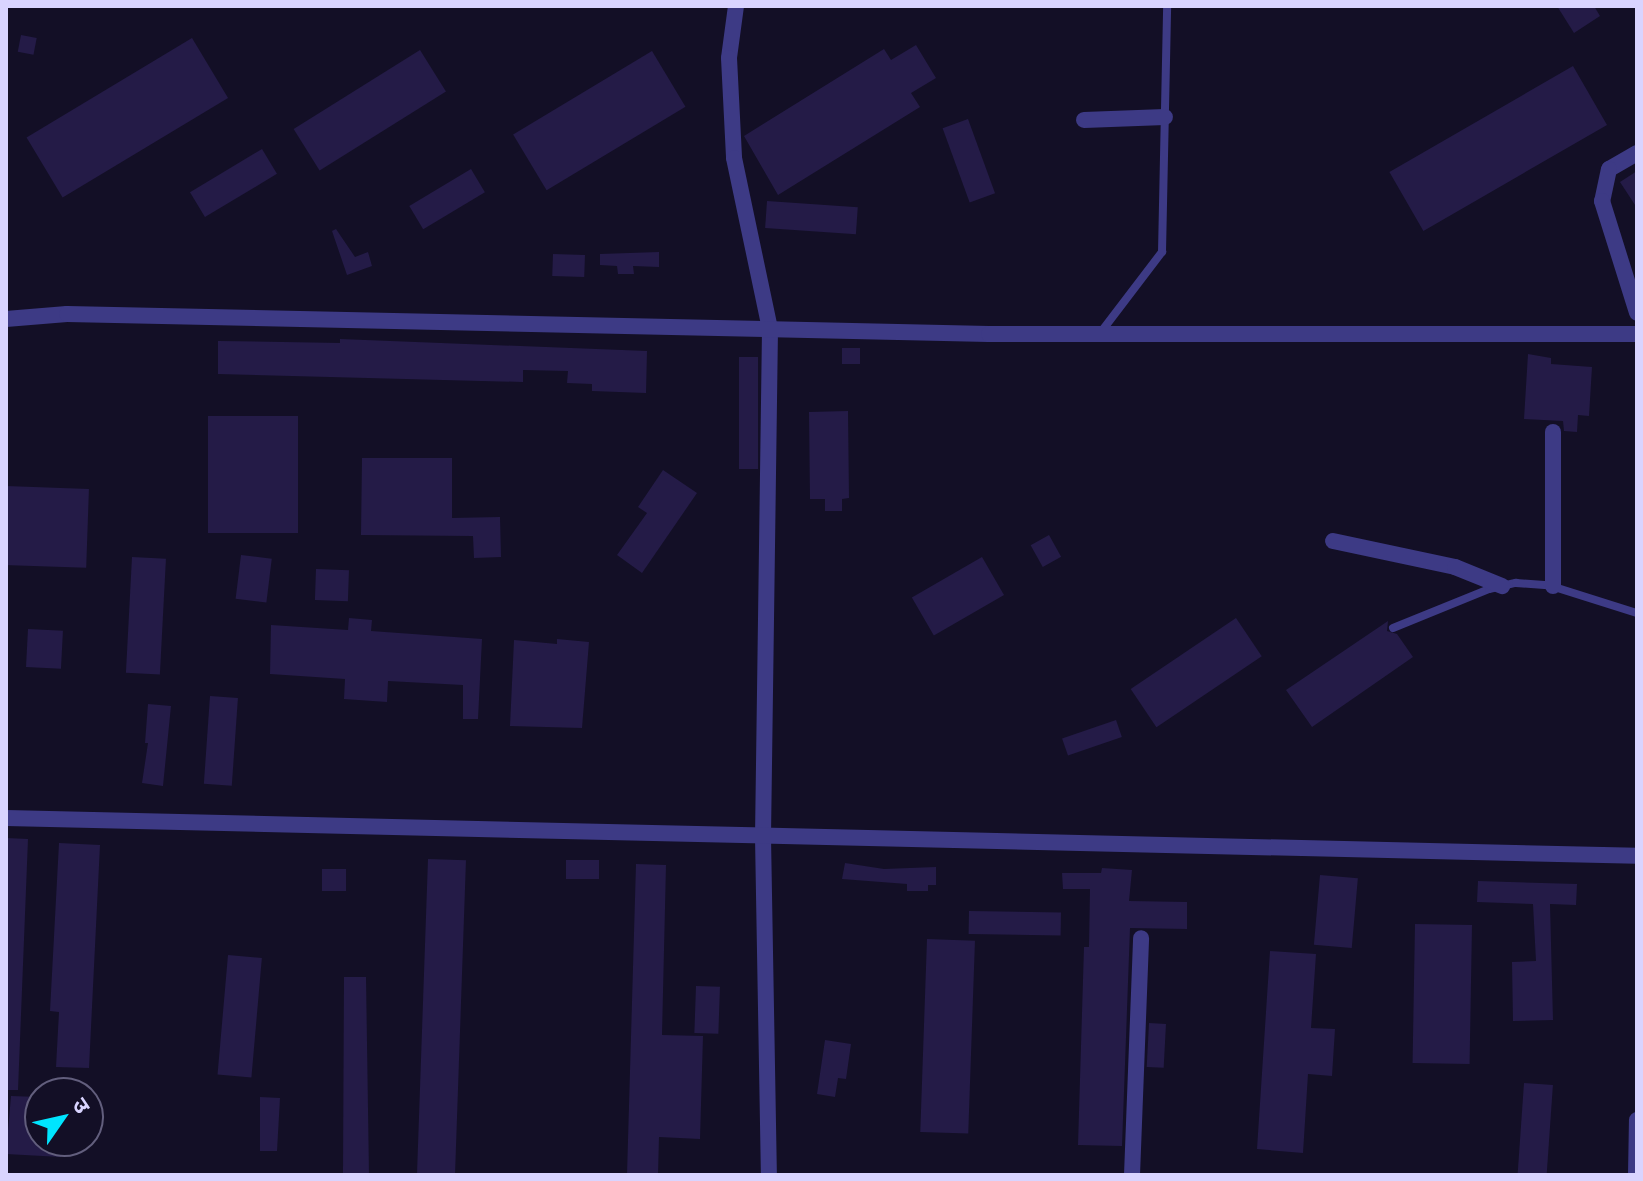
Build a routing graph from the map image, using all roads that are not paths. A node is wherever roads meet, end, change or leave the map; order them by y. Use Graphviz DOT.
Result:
graph roads {
  1 [pos="736,6"];
  2 [pos="1167,6"];
  3 [pos="1165,117"];
  4 [pos="1084,120"];
  5 [pos="1637,153"];
  6 [pos="1637,313"];
  7 [pos="6,319"];
  8 [pos="770,329"];
  9 [pos="1100,332"];
  10 [pos="1637,334"];
  11 [pos="1553,432"];
  12 [pos="1333,541"];
  13 [pos="1502,586"];
  14 [pos="1553,586"];
  15 [pos="1637,613"];
  16 [pos="1393,628"];
  17 [pos="6,818"];
  18 [pos="763,837"];
  19 [pos="1637,856"];
  20 [pos="1141,938"];
  21 [pos="1637,1120"];
  22 [pos="769,1175"];
  23 [pos="1132,1175"];
  24 [pos="1636,1175"];
  1 -- 8 [label="street"];
  2 -- 3 [label="lane"];
  3 -- 4 [label="street"];
  3 -- 9 [label="lane"];
  5 -- 6 [label="street"];
  7 -- 8 [label="street"];
  8 -- 9 [label="street"];
  8 -- 18 [label="street"];
  9 -- 10 [label="street"];
  11 -- 14 [label="street"];
  12 -- 13 [label="street"];
  13 -- 14 [label="lane"];
  13 -- 16 [label="lane"];
  14 -- 15 [label="lane"];
  17 -- 18 [label="street"];
  18 -- 19 [label="street"];
  18 -- 22 [label="street"];
  20 -- 23 [label="street"];
  21 -- 24 [label="street"];
}
